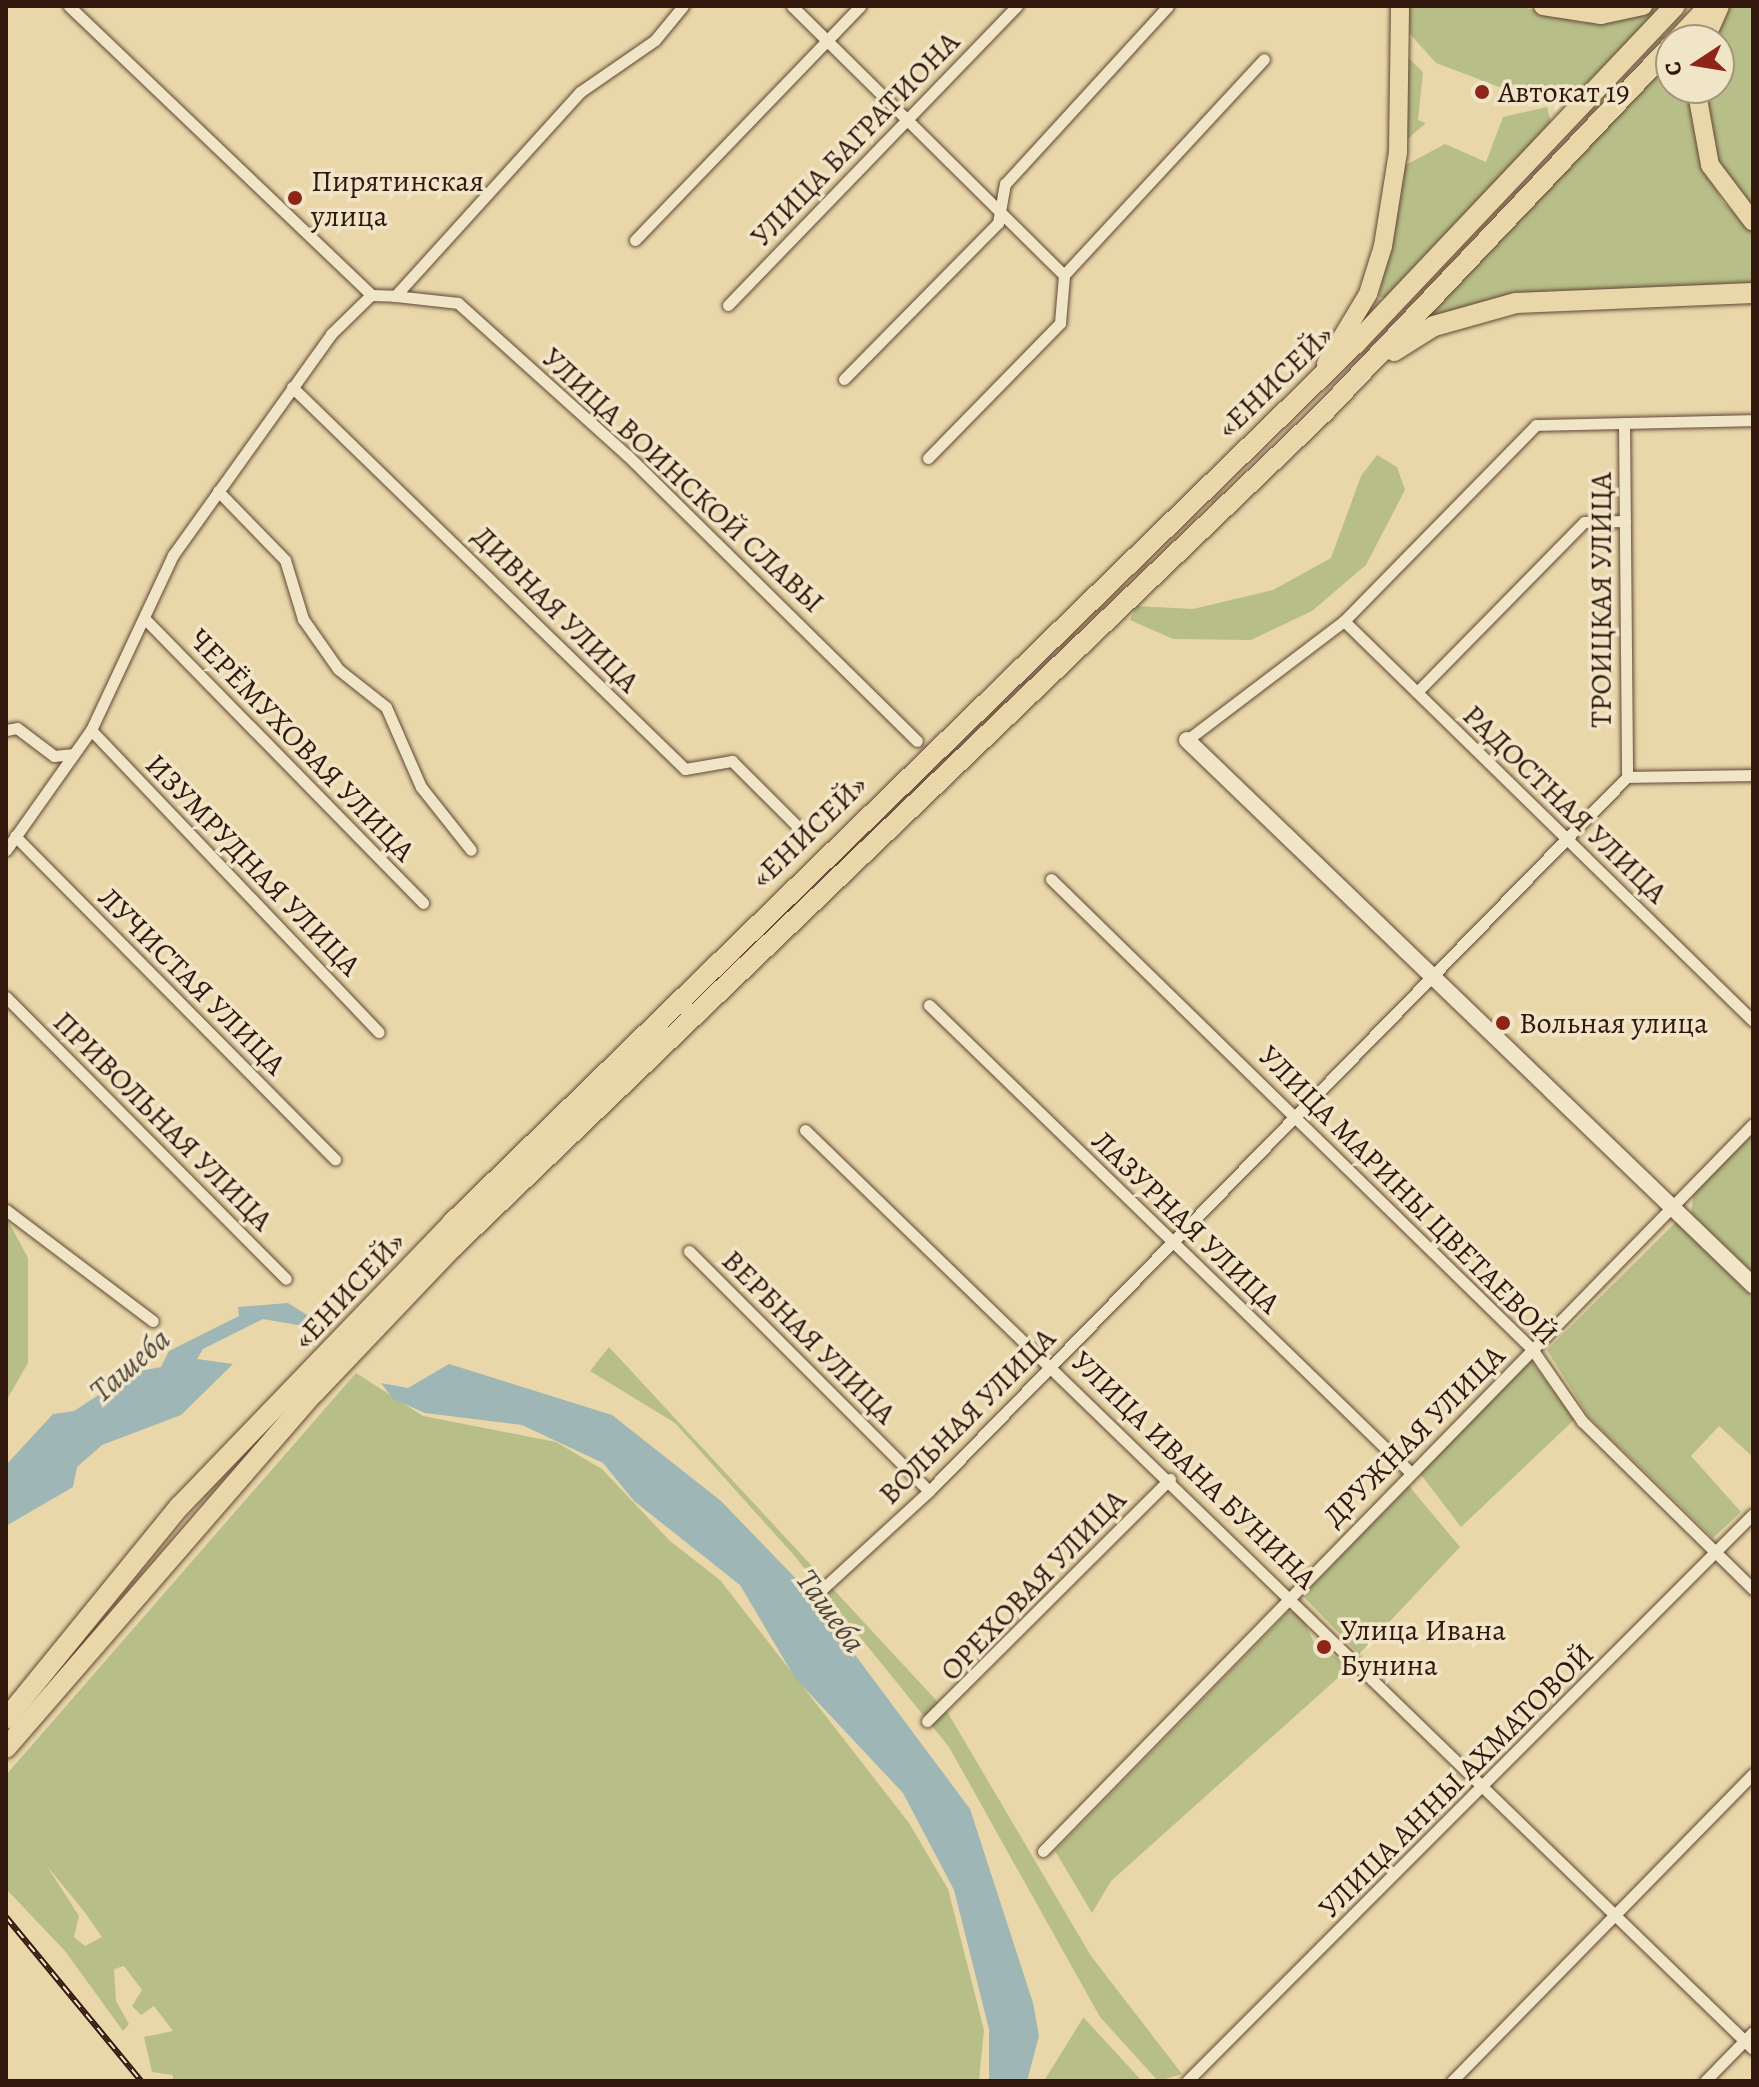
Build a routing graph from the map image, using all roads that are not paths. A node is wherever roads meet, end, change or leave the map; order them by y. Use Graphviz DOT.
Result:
graph roads {
  1 [pos="69,6"];
  2 [pos="683,6"];
  3 [pos="792,6"];
  4 [pos="860,6"];
  5 [pos="1017,6"];
  6 [pos="1168,6"];
  7 [pos="1400,6"];
  8 [pos="1543,6"];
  9 [pos="1643,6"];
  10 [pos="1675,6"];
  11 [pos="1709,6"];
  12 [pos="1692,24"];
  13 [pos="828,40"];
  14 [pos="1264,59"];
  15 [pos="1655,63"];
  16 [pos="1699,104"];
  17 [pos="908,119"];
  18 [pos="1001,210"];
  19 [pos="1753,222"];
  20 [pos="635,240"];
  21 [pos="1064,275"];
  22 [pos="1753,293"];
  23 [pos="371,295"];
  24 [pos="395,296"];
  25 [pos="728,305"];
  26 [pos="844,379"];
  27 [pos="292,387"];
  28 [pos="1297,401"];
  29 [pos="1325,411"];
  30 [pos="1753,420"];
  31 [pos="1624,423"];
  32 [pos="928,458"];
  33 [pos="218,491"];
  34 [pos="1625,521"];
  35 [pos="146,620"];
  36 [pos="1344,621"];
  37 [pos="1417,692"];
  38 [pos="6,730"];
  39 [pos="91,730"];
  40 [pos="1187,740"];
  41 [pos="917,741"];
  42 [pos="74,754"];
  43 [pos="1753,775"];
  44 [pos="1627,777"];
  45 [pos="796,825"];
  46 [pos="15,836"];
  47 [pos="1567,838"];
  48 [pos="6,850"];
  49 [pos="471,850"];
  50 [pos="1051,879"];
  51 [pos="423,903"];
  52 [pos="1430,977"];
  53 [pos="6,997"];
  54 [pos="929,1005"];
  55 [pos="1753,1021"];
  56 [pos="379,1032"];
  57 [pos="1296,1115"];
  58 [pos="1753,1124"];
  59 [pos="805,1130"];
  60 [pos="335,1159"];
  61 [pos="1673,1207"];
  62 [pos="6,1210"];
  63 [pos="1171,1242"];
  64 [pos="689,1251"];
  65 [pos="286,1279"];
  66 [pos="1753,1285"];
  67 [pos="153,1321"];
  68 [pos="1532,1349"];
  69 [pos="1051,1365"];
  70 [pos="1410,1472"];
  71 [pos="1170,1479"];
  72 [pos="929,1491"];
  73 [pos="1753,1514"];
  74 [pos="1715,1553"];
  75 [pos="1753,1589"];
  76 [pos="820,1591"];
  77 [pos="1291,1596"];
  78 [pos="18,1715"];
  79 [pos="927,1721"];
  80 [pos="6,1748"];
  81 [pos="1753,1774"];
  82 [pos="1486,1788"];
  83 [pos="1043,1851"];
  84 [pos="1615,1915"];
  85 [pos="1750,2041"];
  86 [pos="1189,2080"];
  87 [pos="1452,2081"];
  88 [pos="1705,2081"];
  1 -- 23 [label="street"];
  2 -- 24 [label="street"];
  3 -- 13 [label="street"];
  4 -- 13 [label="street"];
  5 -- 17 [label="street, УЛИЦА БАГРАТИОНА"];
  6 -- 18 [label="street"];
  7 -- 28 [label="main road"];
  8 -- 9 [label="main road"];
  10 -- 28 [label="highway, «ЕНИСЕЙ»"];
  11 -- 12 [label="highway"];
  13 -- 17 [label="street"];
  13 -- 20 [label="street"];
  14 -- 21 [label="street"];
  15 -- 29 [label="highway, «ЕНИСЕЙ»"];
  16 -- 19 [label="main road"];
  17 -- 18 [label="street"];
  17 -- 25 [label="street, УЛИЦА БАГРАТИОНА"];
  18 -- 21 [label="street"];
  18 -- 26 [label="street"];
  21 -- 32 [label="street"];
  22 -- 29 [label="highway"];
  23 -- 24 [label="street, УЛИЦА ВОИНСКОЙ СЛАВЫ"];
  23 -- 27 [label="street"];
  24 -- 41 [label="street, УЛИЦА ВОИНСКОЙ СЛАВЫ"];
  27 -- 33 [label="street"];
  27 -- 45 [label="street, ДИВНАЯ УЛИЦА"];
  28 -- 78 [label="highway, «ЕНИСЕЙ»"];
  29 -- 78 [label="highway, «ЕНИСЕЙ»"];
  30 -- 31 [label="street"];
  31 -- 34 [label="street, ТРОИЦКАЯ УЛИЦА"];
  31 -- 36 [label="street"];
  33 -- 35 [label="street"];
  33 -- 49 [label="street"];
  34 -- 37 [label="street"];
  34 -- 44 [label="street, ТРОИЦКАЯ УЛИЦА"];
  35 -- 39 [label="street"];
  35 -- 51 [label="street, ЧЕРЁМУХОВАЯ УЛИЦА"];
  36 -- 37 [label="street, РАДОСТНАЯ УЛИЦА"];
  36 -- 40 [label="street"];
  37 -- 47 [label="street, РАДОСТНАЯ УЛИЦА"];
  38 -- 42 [label="street"];
  39 -- 42 [label="street"];
  39 -- 56 [label="street, ИЗУМРУДНАЯ УЛИЦА"];
  40 -- 52 [label="street"];
  42 -- 46 [label="street"];
  43 -- 44 [label="street"];
  44 -- 47 [label="street, ВОЛЬНАЯ УЛИЦА"];
  46 -- 48 [label="street"];
  46 -- 60 [label="street, ЛУЧИСТАЯ УЛИЦА"];
  47 -- 52 [label="street, ВОЛЬНАЯ УЛИЦА"];
  47 -- 55 [label="street, РАДОСТНАЯ УЛИЦА"];
  50 -- 57 [label="street, УЛИЦА МАРИНЫ ЦВЕТАЕВОЙ"];
  52 -- 57 [label="street, ВОЛЬНАЯ УЛИЦА"];
  52 -- 61 [label="street"];
  53 -- 65 [label="street, ПРИВОЛЬНАЯ УЛИЦА"];
  54 -- 63 [label="street, ЛАЗУРНАЯ УЛИЦА"];
  57 -- 63 [label="street, ВОЛЬНАЯ УЛИЦА"];
  57 -- 68 [label="street, УЛИЦА МАРИНЫ ЦВЕТАЕВОЙ"];
  58 -- 61 [label="street, ДРУЖНАЯ УЛИЦА"];
  59 -- 69 [label="street, УЛИЦА ИВАНА БУНИНА"];
  61 -- 66 [label="street"];
  61 -- 68 [label="street, ДРУЖНАЯ УЛИЦА"];
  62 -- 67 [label="street"];
  63 -- 69 [label="street, ВОЛЬНАЯ УЛИЦА"];
  63 -- 70 [label="street, ЛАЗУРНАЯ УЛИЦА"];
  64 -- 72 [label="street, ВЕРБНАЯ УЛИЦА"];
  68 -- 70 [label="street, ДРУЖНАЯ УЛИЦА"];
  68 -- 74 [label="street, УЛИЦА МАРИНЫ ЦВЕТАЕВОЙ"];
  69 -- 71 [label="street, УЛИЦА ИВАНА БУНИНА"];
  69 -- 72 [label="street, ВОЛЬНАЯ УЛИЦА"];
  70 -- 77 [label="street, ДРУЖНАЯ УЛИЦА"];
  71 -- 77 [label="street, УЛИЦА ИВАНА БУНИНА"];
  71 -- 79 [label="street, ОРЕХОВАЯ УЛИЦА"];
  72 -- 76 [label="street, ВОЛЬНАЯ УЛИЦА"];
  73 -- 74 [label="street, УЛИЦА АННЫ АХМАТОВОЙ"];
  74 -- 75 [label="street, УЛИЦА МАРИНЫ ЦВЕТАЕВОЙ"];
  74 -- 82 [label="street, УЛИЦА АННЫ АХМАТОВОЙ"];
  77 -- 82 [label="street, УЛИЦА ИВАНА БУНИНА"];
  77 -- 83 [label="street, ДРУЖНАЯ УЛИЦА"];
  78 -- 80 [label="highway, «ЕНИСЕЙ»"];
  81 -- 84 [label="street"];
  82 -- 84 [label="street, УЛИЦА ИВАНА БУНИНА"];
  82 -- 86 [label="street, УЛИЦА АННЫ АХМАТОВОЙ"];
  84 -- 85 [label="street, УЛИЦА ИВАНА БУНИНА"];
  84 -- 87 [label="street"];
  85 -- 88 [label="street"];
}
